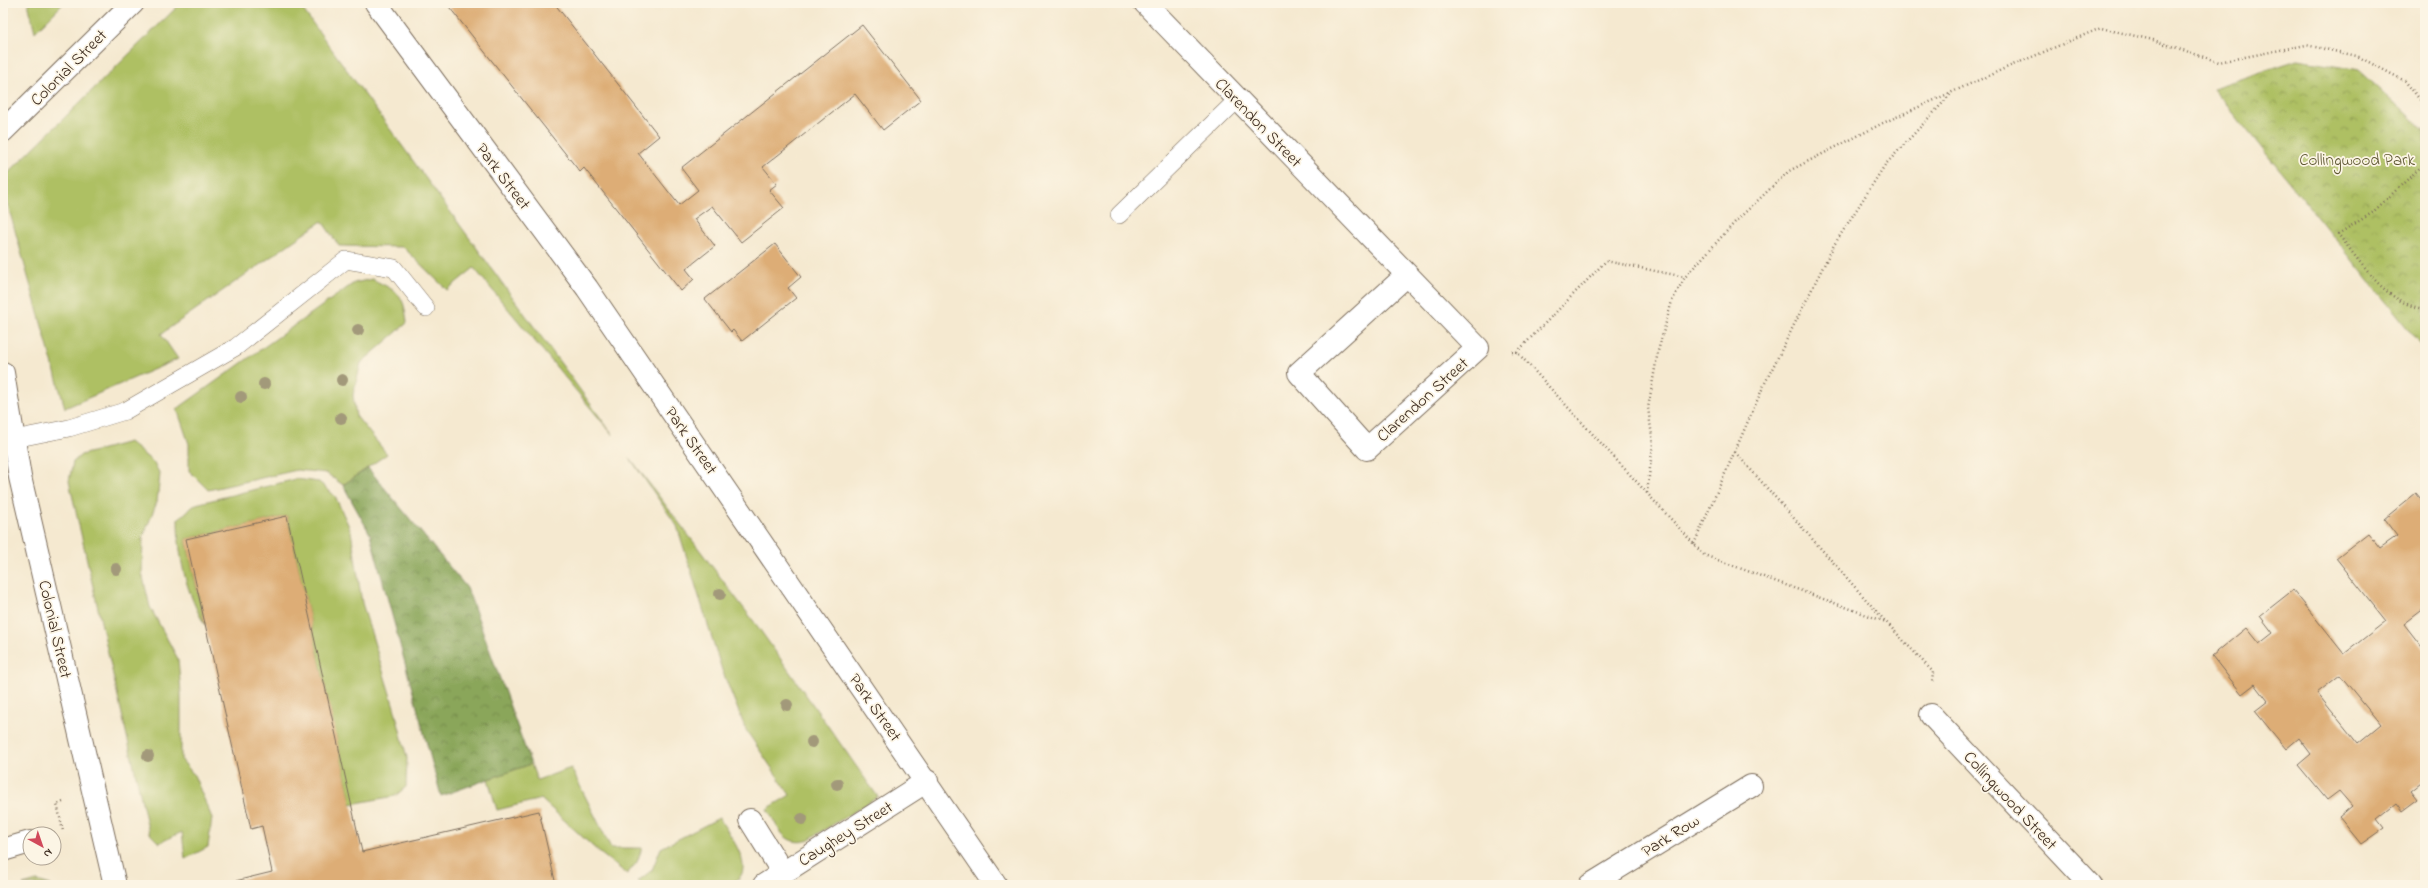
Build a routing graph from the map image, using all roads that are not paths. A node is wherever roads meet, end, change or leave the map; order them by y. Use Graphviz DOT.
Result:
graph roads {
  1 [pos="133,3"];
  2 [pos="376,3"];
  3 [pos="1145,3"];
  4 [pos="1237,100"];
  5 [pos="3,131"];
  6 [pos="1119,215"];
  7 [pos="1407,275"];
  8 [pos="426,308"];
  9 [pos="3,372"];
  10 [pos="14,439"];
  11 [pos="1931,715"];
  12 [pos="927,781"];
  13 [pos="1751,786"];
  14 [pos="750,820"];
  15 [pos="22,844"];
  16 [pos="3,850"];
  17 [pos="783,873"];
  18 [pos="116,885"];
  19 [pos="764,885"];
  20 [pos="996,885"];
  21 [pos="1590,885"];
  22 [pos="2091,885"];
  1 -- 5 [label="street, Colonial Street"];
  2 -- 12 [label="street, Park Street"];
  3 -- 4 [label="street, Clarendon Street"];
  4 -- 6 [label="lane"];
  4 -- 7 [label="street, Clarendon Street"];
  7 -- 7 [label="street, Clarendon Street"];
  8 -- 10 [label="lane"];
  9 -- 10 [label="street, Colonial Street"];
  10 -- 18 [label="street, Colonial Street"];
  11 -- 22 [label="street, Collingwood Street"];
  12 -- 17 [label="street, Caughey Street"];
  12 -- 20 [label="street, Park Street"];
  13 -- 21 [label="street, Park Row"];
  14 -- 17 [label="street"];
  15 -- 16 [label="street"];
  17 -- 19 [label="street, Caughey Street"];
}
